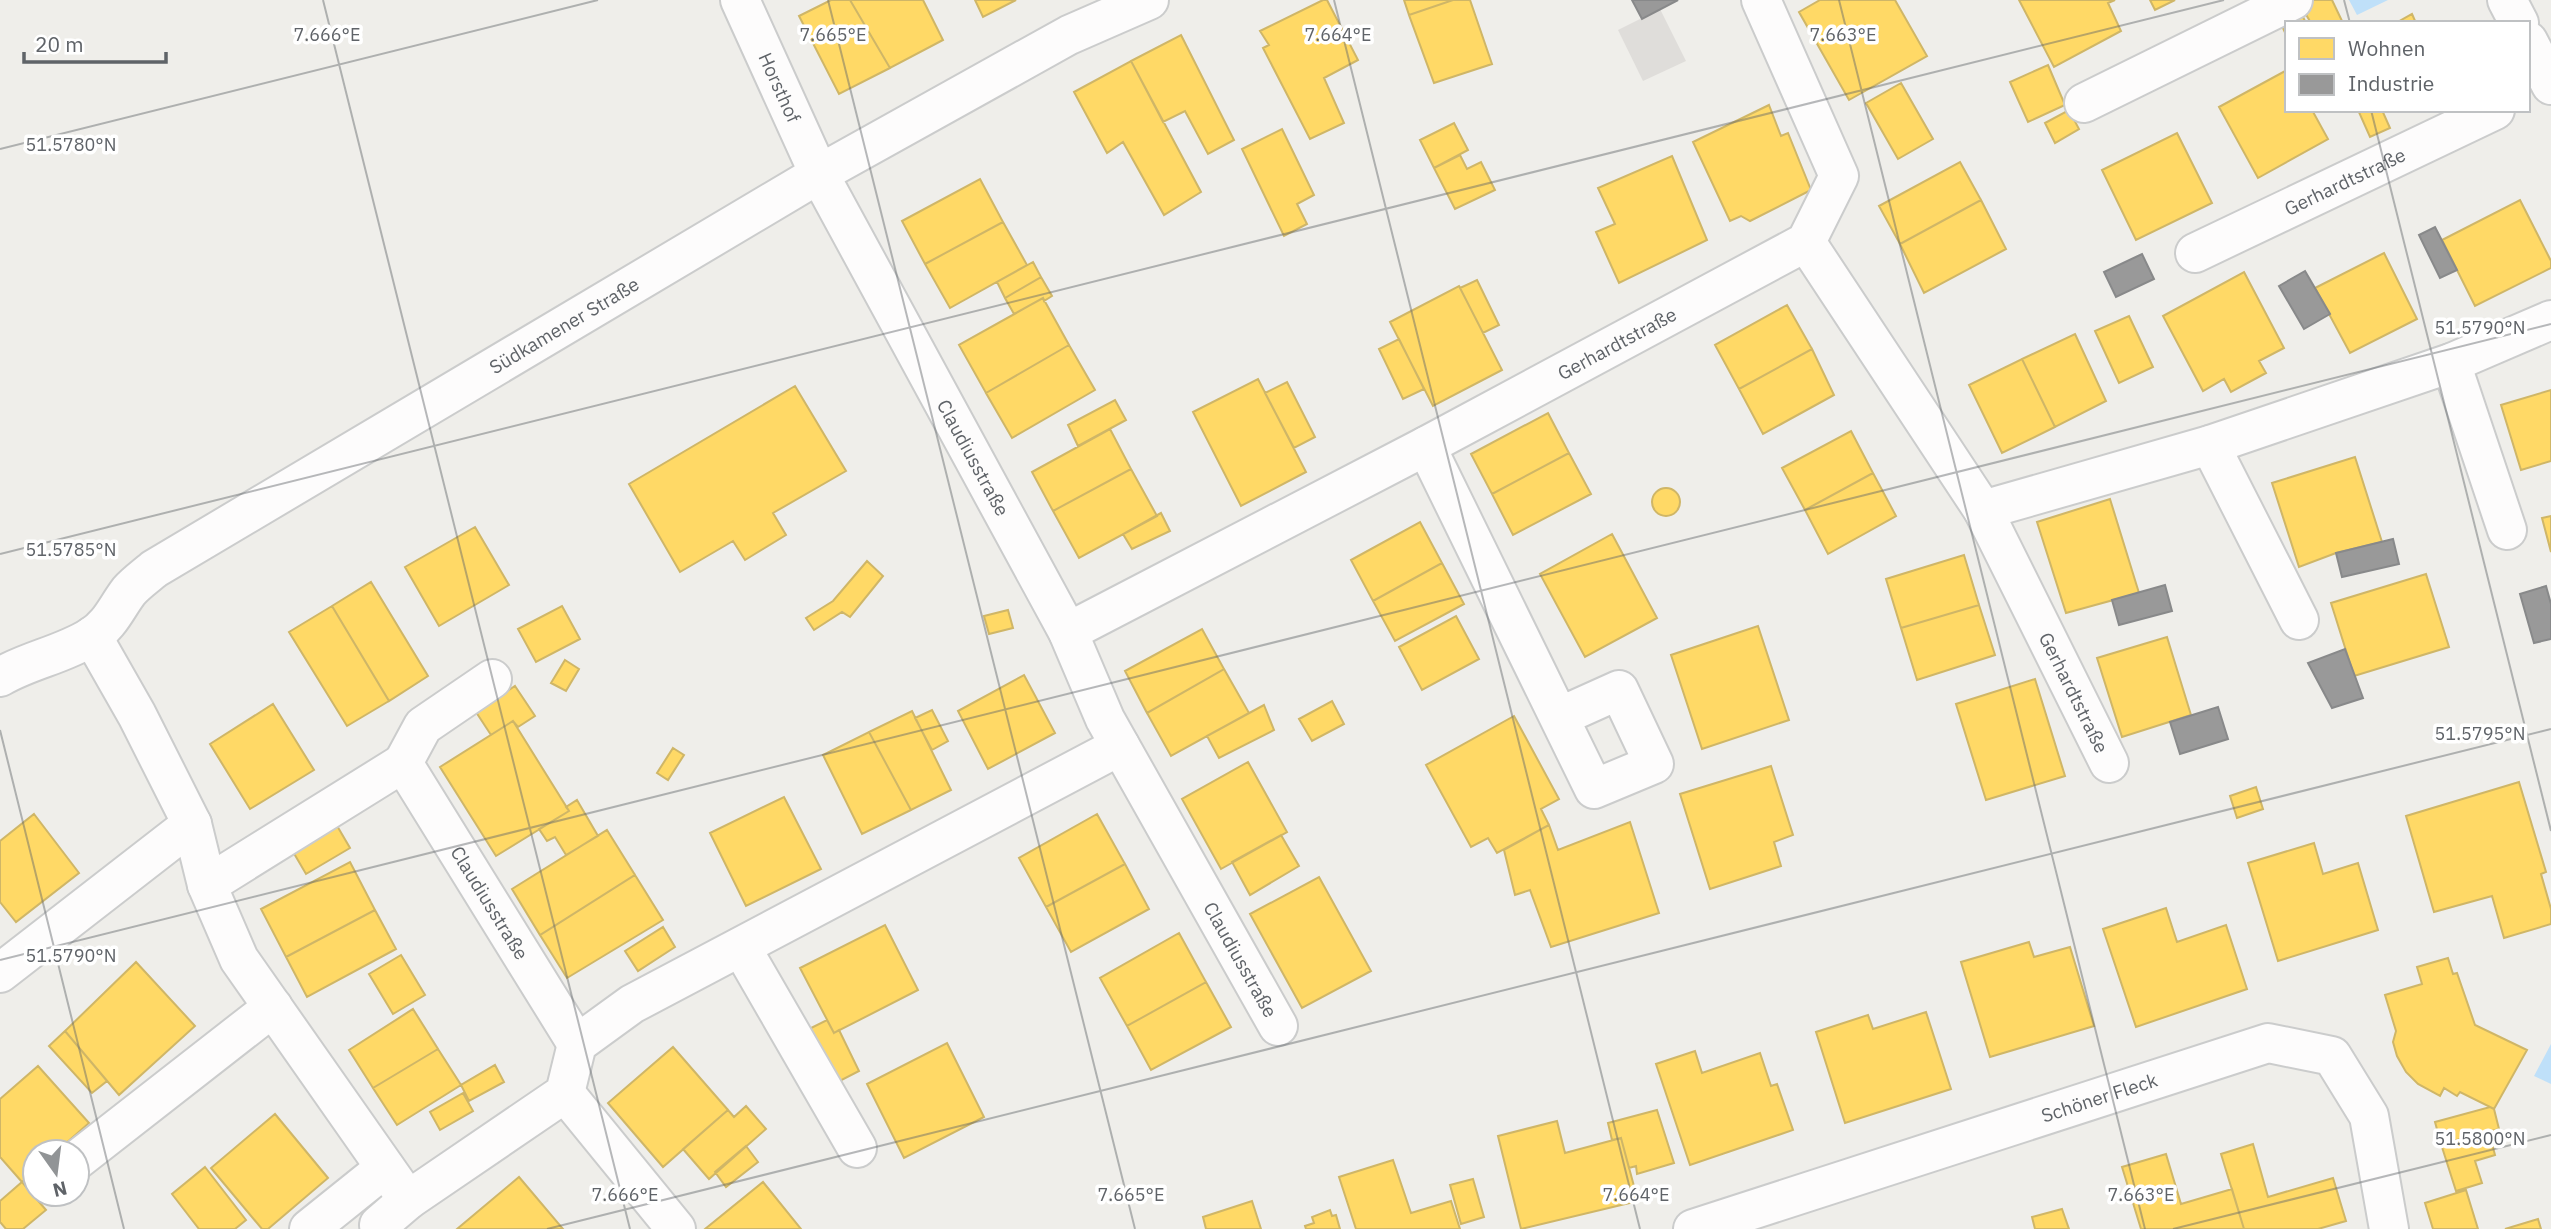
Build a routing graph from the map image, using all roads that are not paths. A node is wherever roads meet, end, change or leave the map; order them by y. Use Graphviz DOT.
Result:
graph roads {
  1 [pos="740,0"];
  2 [pos="1149,0"];
  3 [pos="1761,0"];
  4 [pos="2293,0"];
  5 [pos="2507,0"];
  6 [pos="2518,21"];
  7 [pos="2530,45"];
  8 [pos="2551,85"];
  9 [pos="2530,93"];
  10 [pos="2084,103"];
  11 [pos="2491,112"];
  12 [pos="819,174"];
  13 [pos="1806,242"];
  14 [pos="2195,253"];
  15 [pos="2551,320"];
  16 [pos="2451,363"];
  17 [pos="2210,445"];
  18 [pos="1426,446"];
  19 [pos="1983,510"];
  20 [pos="2507,530"];
  21 [pos="2298,620"];
  22 [pos="1068,632"];
  23 [pos="92,636"];
  24 [pos="0,677"];
  25 [pos="492,679"];
  26 [pos="1559,717"];
  27 [pos="1121,746"];
  28 [pos="2109,762"];
  29 [pos="403,763"];
  30 [pos="192,824"];
  31 [pos="207,885"];
  32 [pos="741,947"];
  33 [pos="0,973"];
  34 [pos="273,1007"];
  35 [pos="1278,1026"];
  36 [pos="577,1044"];
  37 [pos="565,1093"];
  38 [pos="858,1148"];
  39 [pos="91,1149"];
  40 [pos="385,1168"];
  41 [pos="408,1200"];
  42 [pos="309,1229"];
  43 [pos="382,1229"];
  44 [pos="676,1229"];
  45 [pos="1693,1229"];
  46 [pos="2389,1229"];
  1 -- 12 [label="street, Horsthof"];
  2 -- 12 [label="street, Südkamener Straße"];
  3 -- 13 [label="street"];
  4 -- 10 [label="street"];
  5 -- 6 [label="street"];
  7 -- 8 [label="street"];
  8 -- 9 [label="street"];
  11 -- 14 [label="street, Gerhardtstraße"];
  12 -- 22 [label="street, Claudiusstraße"];
  12 -- 23 [label="street, Südkamener Straße"];
  13 -- 18 [label="street, Gerhardtstraße"];
  13 -- 19 [label="street, Gerhardtstraße"];
  15 -- 16 [label="street"];
  16 -- 17 [label="street"];
  16 -- 20 [label="street"];
  17 -- 19 [label="street"];
  17 -- 21 [label="street"];
  18 -- 22 [label="street, Gerhardtstraße"];
  18 -- 26 [label="street"];
  19 -- 28 [label="street, Gerhardtstraße"];
  22 -- 27 [label="street, Claudiusstraße"];
  23 -- 24 [label="street, Südkamener Straße"];
  23 -- 30 [label="street"];
  25 -- 29 [label="street"];
  27 -- 32 [label="street"];
  27 -- 35 [label="street, Claudiusstraße"];
  29 -- 31 [label="street"];
  29 -- 36 [label="street, Claudiusstraße"];
  30 -- 31 [label="street"];
  30 -- 33 [label="street"];
  31 -- 34 [label="street"];
  32 -- 36 [label="street"];
  32 -- 38 [label="street"];
  34 -- 39 [label="street"];
  34 -- 40 [label="street"];
  36 -- 37 [label="street"];
  37 -- 41 [label="street"];
  37 -- 44 [label="street"];
  40 -- 41 [label="street"];
  40 -- 42 [label="street"];
  41 -- 43 [label="street"];
  45 -- 46 [label="street, Schöner Fleck"];
}
